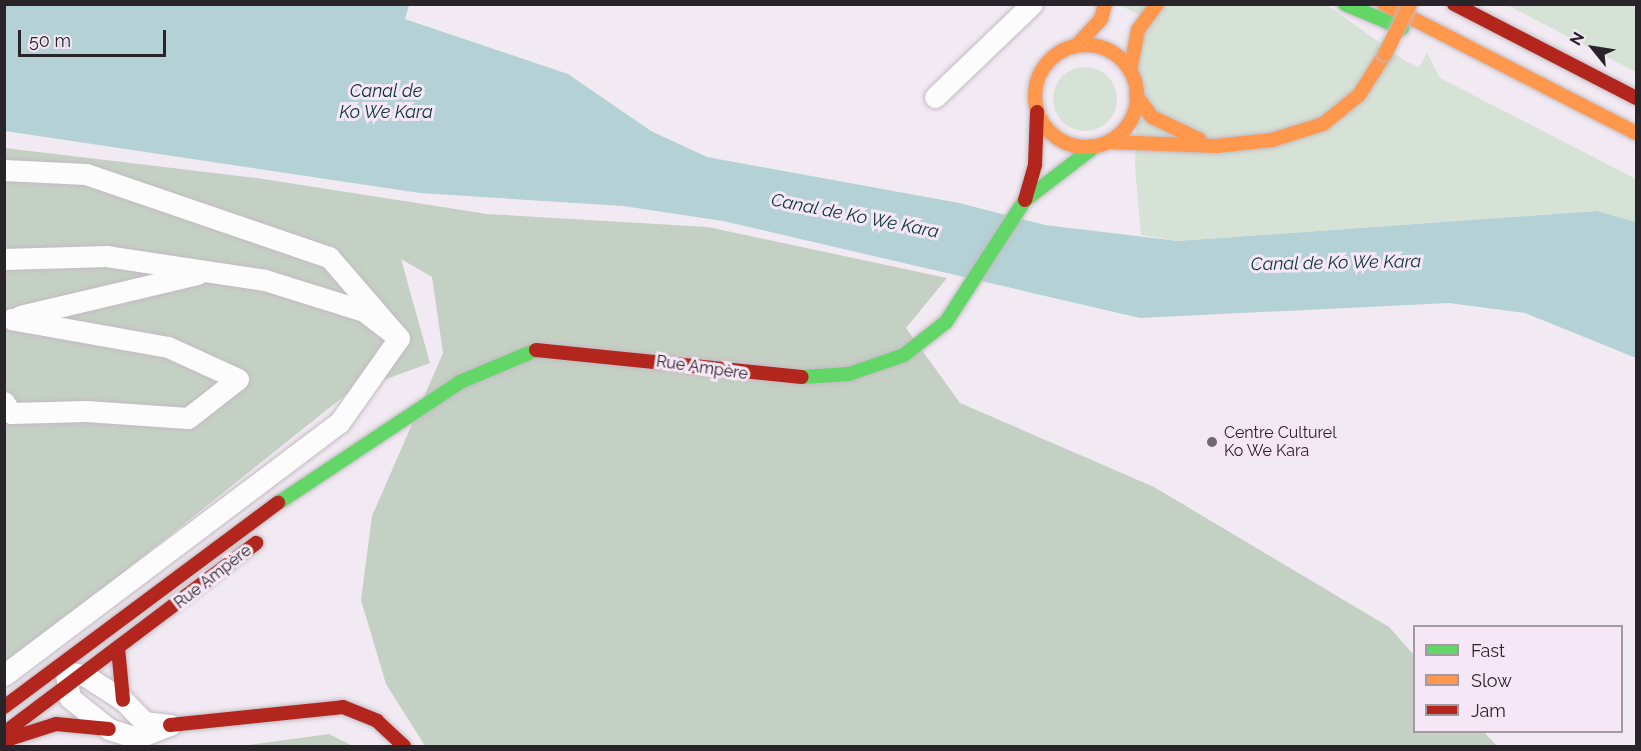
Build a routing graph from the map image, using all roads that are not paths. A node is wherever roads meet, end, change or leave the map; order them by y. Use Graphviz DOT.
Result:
graph roads {
  1 [pos="1032,4"];
  2 [pos="1105,4"];
  3 [pos="1157,4"];
  4 [pos="1345,4"];
  5 [pos="1384,4"];
  6 [pos="1410,4"];
  7 [pos="1459,7"];
  8 [pos="1456,42"];
  9 [pos="1076,46"];
  10 [pos="1130,71"];
  11 [pos="1136,95"];
  12 [pos="935,97"];
  13 [pos="1636,98"];
  14 [pos="1037,112"];
  15 [pos="1636,133"];
  16 [pos="1108,142"];
  17 [pos="1216,146"];
  18 [pos="1094,147"];
  19 [pos="4,170"];
  20 [pos="1025,200"];
  21 [pos="4,259"];
  22 [pos="208,272"];
  23 [pos="8,319"];
  24 [pos="399,338"];
  25 [pos="4,402"];
  26 [pos="413,411"];
  27 [pos="309,502"];
  28 [pos="273,530"];
  29 [pos="222,544"];
  30 [pos="118,648"];
  31 [pos="4,675"];
  32 [pos="72,678"];
  33 [pos="28,689"];
  34 [pos="123,700"];
  35 [pos="4,707"];
  36 [pos="170,725"];
  37 [pos="109,729"];
  38 [pos="4,733"];
  39 [pos="4,741"];
  40 [pos="404,747"];
  1 -- 12 [label="street"];
  2 -- 9 [label="main road"];
  3 -- 10 [label="main road"];
  4 -- 8 [label="main road"];
  5 -- 8 [label="main road"];
  6 -- 17 [label="main road, bridge"];
  7 -- 13 [label="main road"];
  8 -- 15 [label="main road"];
  9 -- 10 [label="main road"];
  9 -- 14 [label="main road"];
  10 -- 11 [label="main road"];
  11 -- 16 [label="main road"];
  11 -- 17 [label="main road"];
  14 -- 18 [label="main road"];
  14 -- 20 [label="main road"];
  16 -- 17 [label="main road"];
  16 -- 18 [label="main road"];
  18 -- 20 [label="main road"];
  19 -- 24 [label="street"];
  20 -- 26 [label="main road, Rue Ampère"];
  21 -- 22 [label="street"];
  22 -- 23 [label="street"];
  22 -- 24 [label="street"];
  23 -- 25 [label="street"];
  24 -- 31 [label="street"];
  26 -- 27 [label="main road, Rue Ampère"];
  26 -- 29 [label="main road, Rue Ampère"];
  28 -- 30 [label="main road, Rue Ampère"];
  29 -- 32 [label="street"];
  29 -- 33 [label="main road, Rue Ampère"];
  30 -- 32 [label="main road, Rue Ampère"];
  30 -- 34 [label="main road"];
  32 -- 33 [label="street"];
  32 -- 34 [label="street"];
  32 -- 37 [label="street"];
  32 -- 38 [label="main road, Rue Ampère"];
  33 -- 35 [label="main road, Rue Ampère"];
  34 -- 36 [label="street"];
  36 -- 37 [label="street"];
  36 -- 40 [label="main road"];
  37 -- 39 [label="main road"];
}
